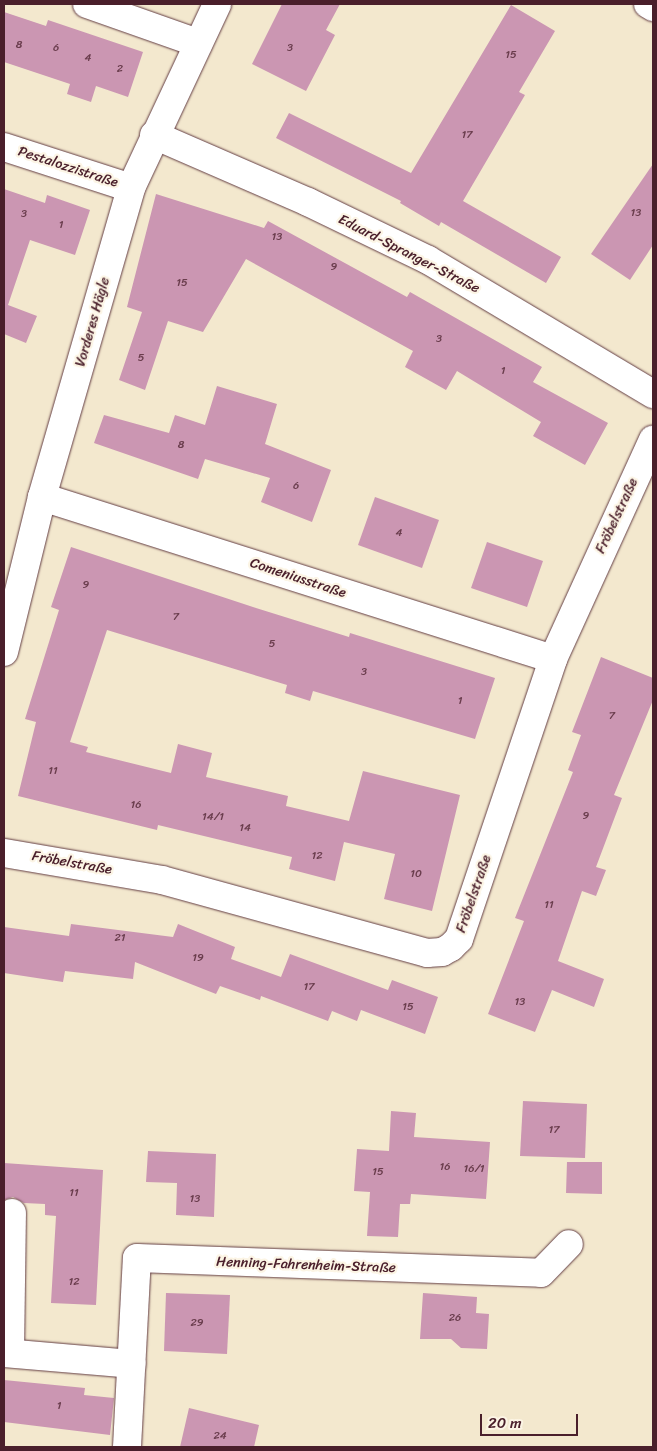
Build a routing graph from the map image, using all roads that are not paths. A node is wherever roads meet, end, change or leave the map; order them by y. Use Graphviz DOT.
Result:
graph roads {
  1 [pos="87,4"];
  2 [pos="217,4"];
  3 [pos="648,4"];
  4 [pos="653,7"];
  5 [pos="198,43"];
  6 [pos="154,135"];
  7 [pos="4,147"];
  8 [pos="131,188"];
  9 [pos="653,394"];
  10 [pos="653,440"];
  11 [pos="42,497"];
  12 [pos="4,652"];
  13 [pos="553,659"];
  14 [pos="4,853"];
  15 [pos="12,1213"];
  16 [pos="569,1244"];
  17 [pos="7,1353"];
  18 [pos="132,1364"];
  19 [pos="126,1447"];
  1 -- 5 [label="street"];
  2 -- 5 [label="street, Vorderes Hägle"];
  3 -- 4 [label="street"];
  5 -- 6 [label="street, Vorderes Hägle"];
  6 -- 8 [label="street, Vorderes Hägle"];
  6 -- 9 [label="street, Eduard-Spranger-Straße"];
  7 -- 8 [label="street, Pestalozzistraße"];
  8 -- 11 [label="street, Vorderes Hägle"];
  10 -- 13 [label="street, Fröbelstraße"];
  11 -- 12 [label="street, Vorderes Hägle"];
  11 -- 13 [label="street, Comeniusstraße"];
  13 -- 14 [label="street, Fröbelstraße"];
  15 -- 17 [label="street"];
  16 -- 18 [label="street, Henning-Fahrenheim-Straße"];
  17 -- 18 [label="street"];
  18 -- 19 [label="street, Henning-Fahrenheim-Straße"];
}
